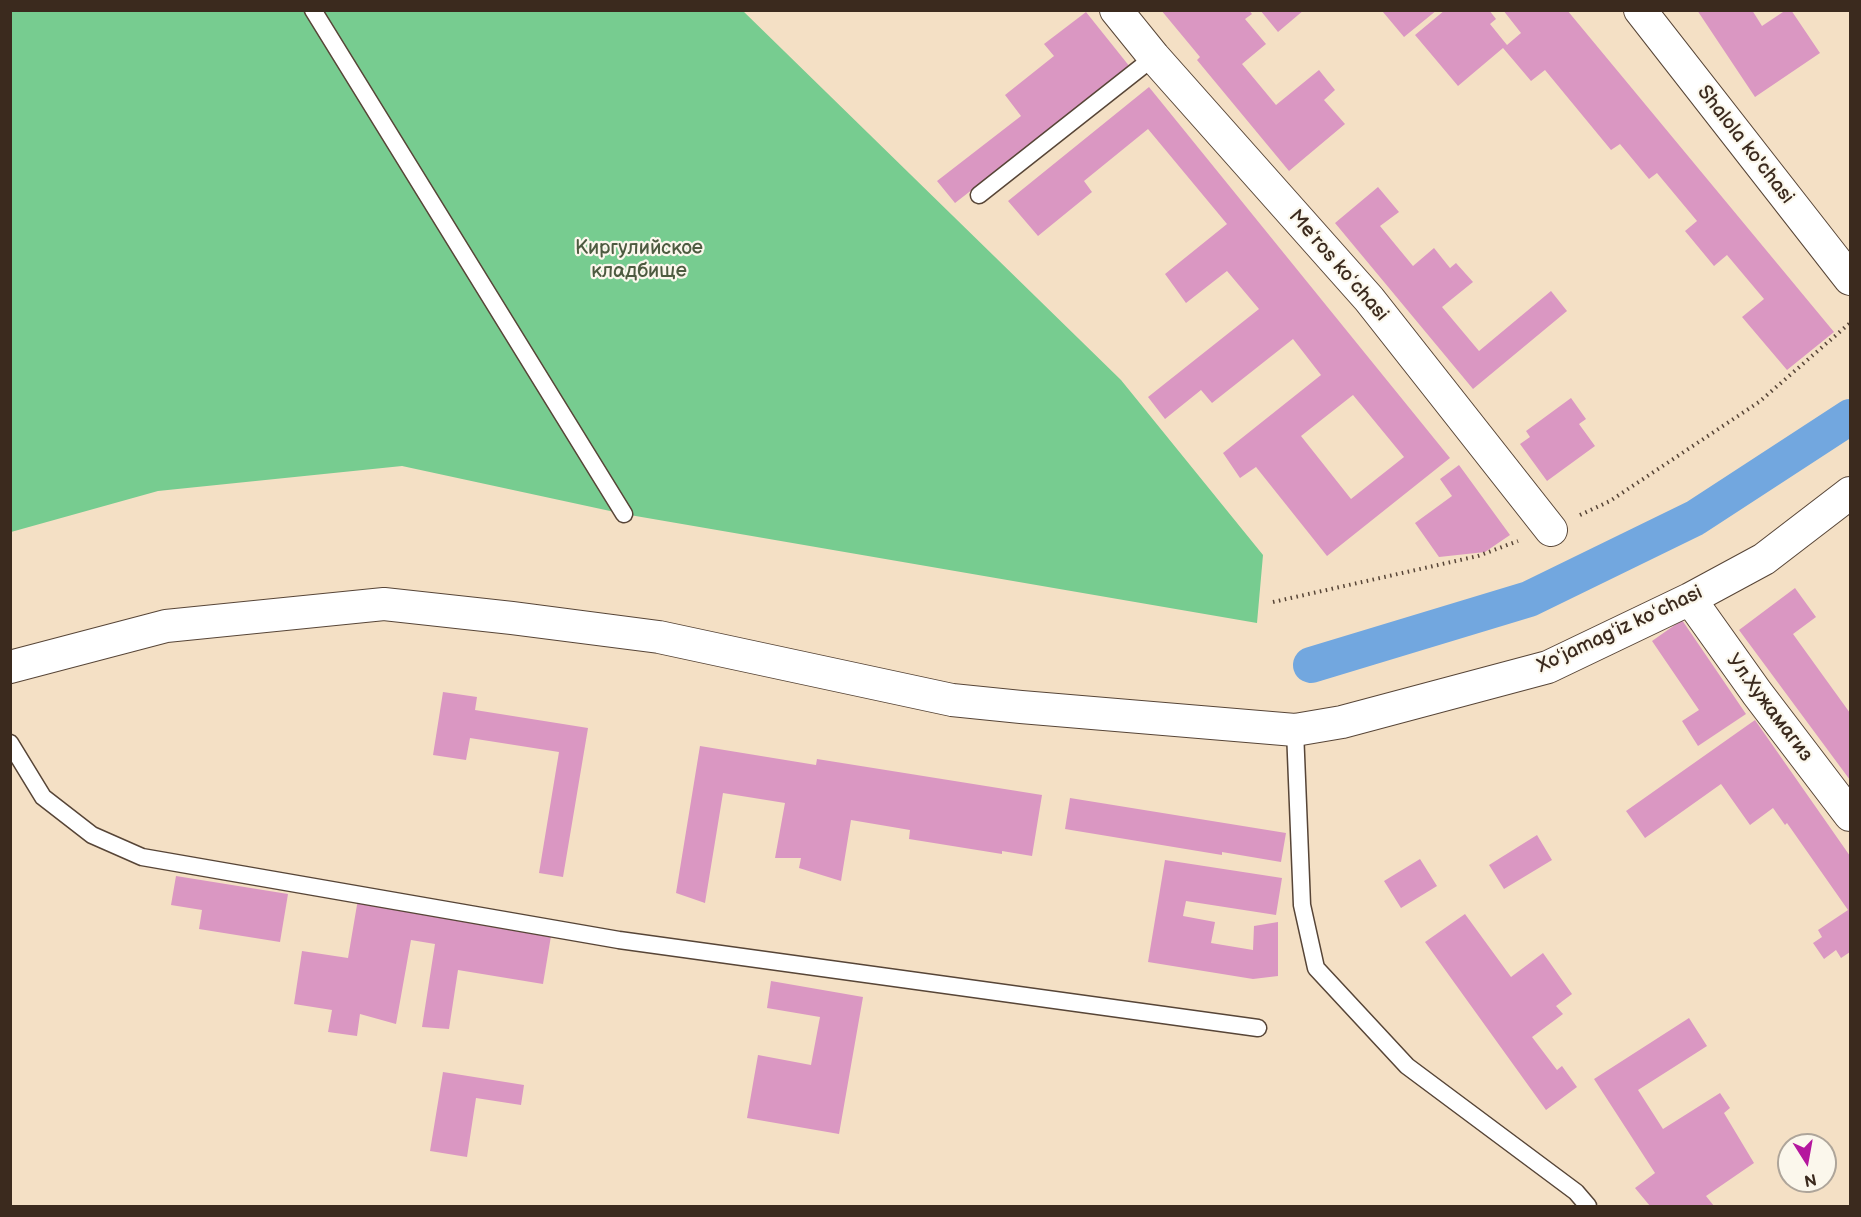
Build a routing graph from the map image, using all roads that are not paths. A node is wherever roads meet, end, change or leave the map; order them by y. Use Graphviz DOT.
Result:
graph roads {
  1 [pos="314,10"];
  2 [pos="1116,10"];
  3 [pos="1641,10"];
  4 [pos="1154,57"];
  5 [pos="979,195"];
  6 [pos="1851,279"];
  7 [pos="1851,493"];
  8 [pos="624,514"];
  9 [pos="1551,530"];
  10 [pos="1690,599"];
  11 [pos="10,667"];
  12 [pos="1294,729"];
  13 [pos="10,743"];
  14 [pos="1851,815"];
  15 [pos="1258,1028"];
  16 [pos="1588,1206"];
  1 -- 8 [label="lane"];
  2 -- 4 [label="street, Meʻros koʻchasi"];
  3 -- 6 [label="street, Shalola ko'chasi"];
  4 -- 5 [label="lane"];
  4 -- 9 [label="street, Meʻros koʻchasi"];
  7 -- 10 [label="street, Xoʻjamagʻiz koʻchasi"];
  10 -- 12 [label="street, Xoʻjamagʻiz koʻchasi"];
  10 -- 14 [label="street, Ул.Хужамагиз"];
  11 -- 12 [label="street, Xoʻjamagʻiz koʻchasi"];
  12 -- 16 [label="lane"];
  13 -- 15 [label="lane"];
}
